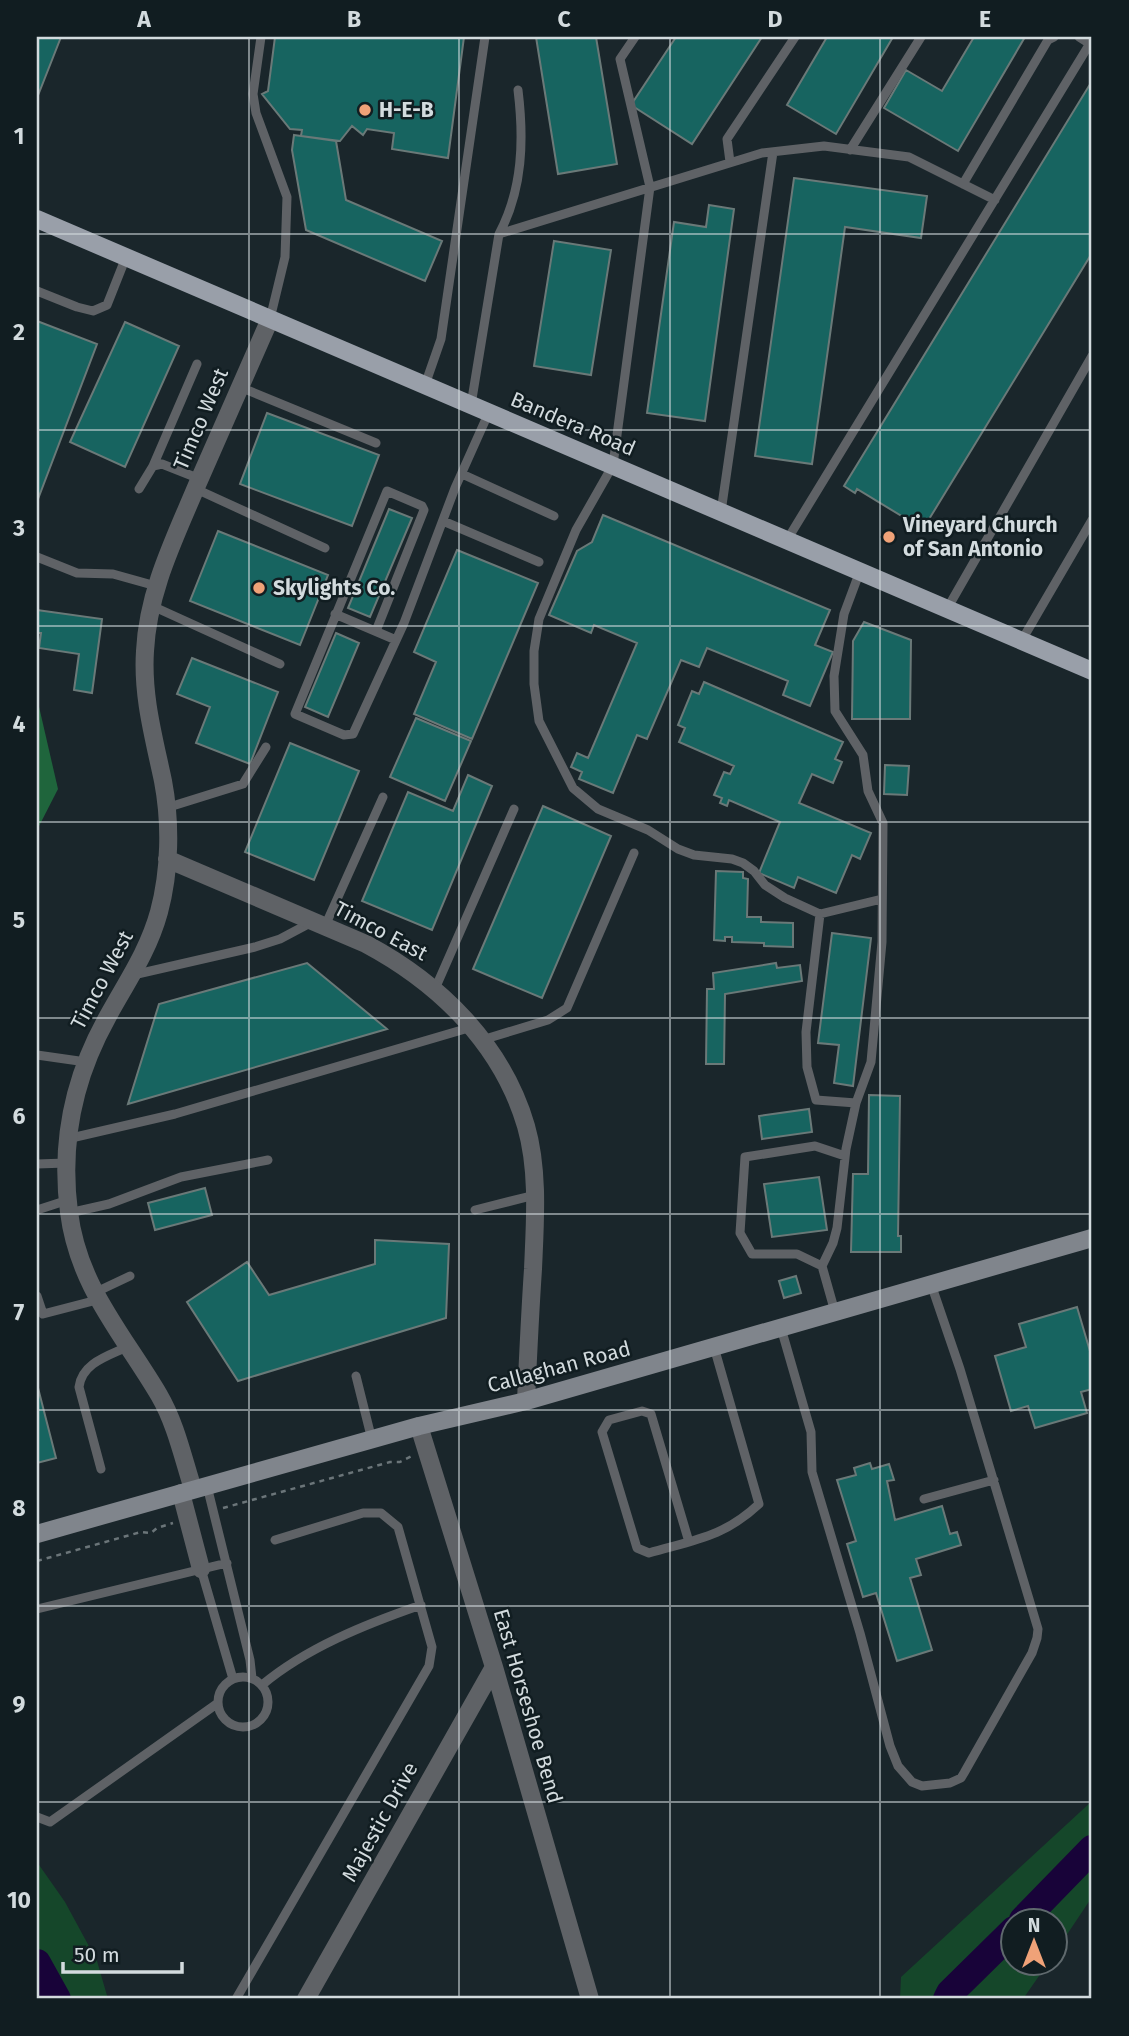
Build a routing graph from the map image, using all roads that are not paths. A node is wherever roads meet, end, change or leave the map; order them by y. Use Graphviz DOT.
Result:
graph roads {
  1 [pos="261,37"];
  2 [pos="485,37"];
  3 [pos="635,37"];
  4 [pos="795,37"];
  5 [pos="920,37"];
  6 [pos="1054,37"];
  7 [pos="1079,37"];
  8 [pos="1091,42"];
  9 [pos="518,90"];
  10 [pos="850,149"];
  11 [pos="773,152"];
  12 [pos="730,162"];
  13 [pos="963,184"];
  14 [pos="650,187"];
  15 [pos="995,200"];
  16 [pos="37,221"];
  17 [pos="499,234"];
  18 [pos="126,257"];
  19 [pos="37,291"];
  20 [pos="270,318"];
  21 [pos="1092,356"];
  22 [pos="197,364"];
  23 [pos="425,385"];
  24 [pos="240,387"];
  25 [pos="471,405"];
  26 [pos="489,412"];
  27 [pos="376,443"];
  28 [pos="613,465"];
  29 [pos="153,466"];
  30 [pos="462,474"];
  31 [pos="198,484"];
  32 [pos="139,489"];
  33 [pos="721,512"];
  34 [pos="554,516"];
  35 [pos="1092,520"];
  36 [pos="443,521"];
  37 [pos="787,540"];
  38 [pos="325,548"];
  39 [pos="37,557"];
  40 [pos="539,562"];
  41 [pos="860,571"];
  42 [pos="156,586"];
  43 [pos="150,605"];
  44 [pos="947,609"];
  45 [pos="335,614"];
  46 [pos="376,631"];
  47 [pos="396,640"];
  48 [pos="1021,640"];
  49 [pos="280,664"];
  50 [pos="1092,671"];
  51 [pos="266,747"];
  52 [pos="383,797"];
  53 [pos="166,808"];
  54 [pos="514,809"];
  55 [pos="634,853"];
  56 [pos="167,859"];
  57 [pos="883,899"];
  58 [pos="820,914"];
  59 [pos="320,924"];
  60 [pos="133,975"];
  61 [pos="435,989"];
  62 [pos="477,1034"];
  63 [pos="37,1055"];
  64 [pos="86,1062"];
  65 [pos="856,1103"];
  66 [pos="67,1139"];
  67 [pos="845,1156"];
  68 [pos="268,1160"];
  69 [pos="66,1163"];
  70 [pos="37,1164"];
  71 [pos="535,1195"];
  72 [pos="68,1206"];
  73 [pos="37,1210"];
  74 [pos="475,1210"];
  75 [pos="1092,1238"];
  76 [pos="822,1266"];
  77 [pos="130,1276"];
  78 [pos="931,1284"];
  79 [pos="37,1296"];
  80 [pos="96,1297"];
  81 [pos="835,1312"];
  82 [pos="781,1328"];
  83 [pos="127,1347"];
  84 [pos="714,1347"];
  85 [pos="356,1376"];
  86 [pos="526,1401"];
  87 [pos="419,1426"];
  88 [pos="372,1440"];
  89 [pos="101,1469"];
  90 [pos="994,1480"];
  91 [pos="193,1489"];
  92 [pos="924,1499"];
  93 [pos="37,1534"];
  94 [pos="275,1541"];
  95 [pos="689,1542"];
  96 [pos="226,1563"];
  97 [pos="201,1569"];
  98 [pos="421,1605"];
  99 [pos="37,1609"];
  100 [pos="494,1667"];
  101 [pos="253,1678"];
  102 [pos="233,1679"];
  103 [pos="262,1685"];
  104 [pos="218,1703"];
  105 [pos="37,1817"];
  106 [pos="236,1999"];
  107 [pos="306,1999"];
  108 [pos="590,1999"];
  1 -- 20 [label="lane"];
  2 -- 23 [label="lane"];
  3 -- 14 [label="lane"];
  4 -- 12 [label="lane"];
  5 -- 10 [label="lane"];
  6 -- 13 [label="lane"];
  7 -- 8 [label="lane"];
  8 -- 15 [label="lane"];
  9 -- 17 [label="lane"];
  10 -- 11 [label="lane"];
  10 -- 13 [label="lane"];
  11 -- 12 [label="lane"];
  11 -- 33 [label="lane"];
  12 -- 14 [label="lane"];
  13 -- 15 [label="lane"];
  14 -- 17 [label="lane"];
  14 -- 28 [label="lane"];
  15 -- 37 [label="lane"];
  16 -- 18 [label="main road, Bandera Road"];
  17 -- 25 [label="lane"];
  18 -- 19 [label="lane"];
  18 -- 20 [label="main road, Bandera Road"];
  20 -- 23 [label="main road, Bandera Road"];
  20 -- 24 [label="street, Timco West"];
  21 -- 44 [label="lane"];
  22 -- 29 [label="lane"];
  23 -- 25 [label="main road, Bandera Road"];
  24 -- 27 [label="lane"];
  24 -- 31 [label="street, Timco West"];
  25 -- 26 [label="main road, Bandera Road"];
  26 -- 28 [label="main road, Bandera Road"];
  26 -- 30 [label="lane"];
  28 -- 33 [label="main road, Bandera Road"];
  28 -- 58 [label="lane"];
  29 -- 31 [label="lane"];
  29 -- 32 [label="lane"];
  30 -- 34 [label="lane"];
  30 -- 36 [label="lane"];
  31 -- 38 [label="lane"];
  31 -- 42 [label="street, Timco West"];
  33 -- 37 [label="main road, Bandera Road"];
  35 -- 48 [label="lane"];
  36 -- 40 [label="lane"];
  36 -- 47 [label="lane"];
  37 -- 41 [label="main road, Bandera Road"];
  39 -- 42 [label="lane"];
  41 -- 44 [label="main road, Bandera Road"];
  41 -- 57 [label="lane"];
  42 -- 43 [label="street, Timco West"];
  43 -- 49 [label="lane"];
  43 -- 53 [label="street, Timco West"];
  44 -- 48 [label="main road, Bandera Road"];
  45 -- 46 [label="lane"];
  45 -- 46 [label="lane"];
  45 -- 47 [label="lane"];
  46 -- 47 [label="lane"];
  48 -- 50 [label="main road, Bandera Road"];
  51 -- 53 [label="lane"];
  52 -- 59 [label="lane"];
  53 -- 56 [label="street, Timco West"];
  54 -- 61 [label="lane"];
  55 -- 62 [label="lane"];
  56 -- 59 [label="street, Timco East"];
  56 -- 60 [label="street, Timco West"];
  57 -- 58 [label="lane"];
  57 -- 65 [label="lane"];
  58 -- 65 [label="lane"];
  59 -- 60 [label="lane"];
  59 -- 61 [label="street, Timco East"];
  60 -- 64 [label="street, Timco West"];
  61 -- 62 [label="street, Timco East"];
  62 -- 66 [label="lane"];
  62 -- 71 [label="street, Timco East"];
  63 -- 64 [label="lane"];
  64 -- 66 [label="street, Timco West"];
  65 -- 67 [label="lane"];
  66 -- 69 [label="street, Timco West"];
  67 -- 76 [label="lane"];
  67 -- 76 [label="lane"];
  68 -- 72 [label="lane"];
  69 -- 70 [label="lane"];
  69 -- 72 [label="street, Timco West"];
  71 -- 74 [label="lane"];
  71 -- 86 [label="street, Timco East"];
  72 -- 73 [label="lane"];
  72 -- 80 [label="street, Timco West"];
  75 -- 78 [label="main road, Callaghan Road"];
  76 -- 81 [label="lane"];
  77 -- 80 [label="lane"];
  78 -- 81 [label="main road, Callaghan Road"];
  78 -- 90 [label="lane"];
  79 -- 80 [label="lane"];
  80 -- 83 [label="street, Timco West"];
  81 -- 82 [label="main road, Callaghan Road"];
  82 -- 84 [label="main road, Callaghan Road"];
  82 -- 90 [label="lane"];
  83 -- 89 [label="lane"];
  83 -- 91 [label="street, Timco West"];
  84 -- 86 [label="main road, Callaghan Road"];
  84 -- 95 [label="lane"];
  85 -- 88 [label="lane"];
  86 -- 87 [label="main road, Callaghan Road"];
  87 -- 88 [label="main road, Callaghan Road"];
  87 -- 100 [label="street, East Horseshoe Bend"];
  88 -- 91 [label="main road, Callaghan Road"];
  90 -- 92 [label="lane"];
  91 -- 93 [label="main road, Callaghan Road"];
  91 -- 96 [label="lane"];
  91 -- 97 [label="street, Timco West"];
  94 -- 98 [label="lane"];
  95 -- 95 [label="lane"];
  96 -- 97 [label="lane"];
  96 -- 101 [label="lane"];
  97 -- 99 [label="lane"];
  97 -- 102 [label="lane"];
  98 -- 103 [label="lane"];
  98 -- 106 [label="lane"];
  100 -- 107 [label="street, Majestic Drive"];
  100 -- 108 [label="street, East Horseshoe Bend"];
  101 -- 102 [label="lane"];
  101 -- 103 [label="lane"];
  102 -- 104 [label="lane"];
  103 -- 104 [label="lane"];
  104 -- 105 [label="lane"];
}
